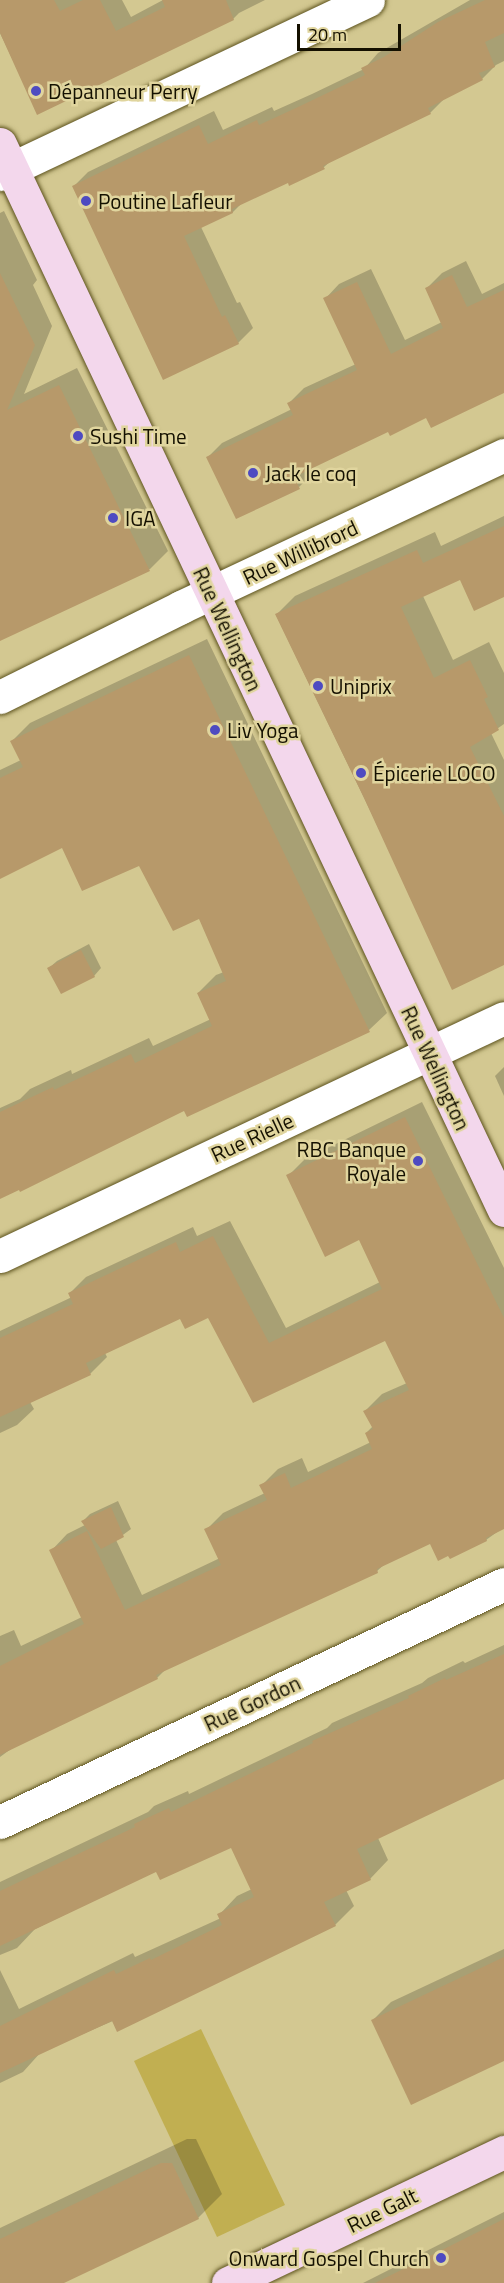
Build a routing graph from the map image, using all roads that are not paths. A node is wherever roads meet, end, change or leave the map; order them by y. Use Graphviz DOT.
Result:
graph roads {
  1 [pos="368,0"];
  2 [pos="4,162"];
  3 [pos="504,455"];
  4 [pos="212,593"];
  5 [pos="0,697"];
  6 [pos="504,1018"];
  7 [pos="429,1053"];
  8 [pos="504,1210"];
  9 [pos="0,1256"];
  10 [pos="504,1584"];
  11 [pos="0,1822"];
  12 [pos="504,2152"];
  13 [pos="228,2283"];
  1 -- 2 [label="street"];
  2 -- 4 [label="main road, Rue Wellington"];
  3 -- 4 [label="street, Rue Willibrord"];
  4 -- 5 [label="street, Rue Willibrord"];
  4 -- 7 [label="main road, Rue Wellington"];
  6 -- 7 [label="street, Rue Rielle"];
  7 -- 8 [label="main road, Rue Wellington"];
  7 -- 9 [label="street, Rue Rielle"];
  10 -- 11 [label="street, Rue Gordon"];
  12 -- 13 [label="main road, Rue Galt"];
}
